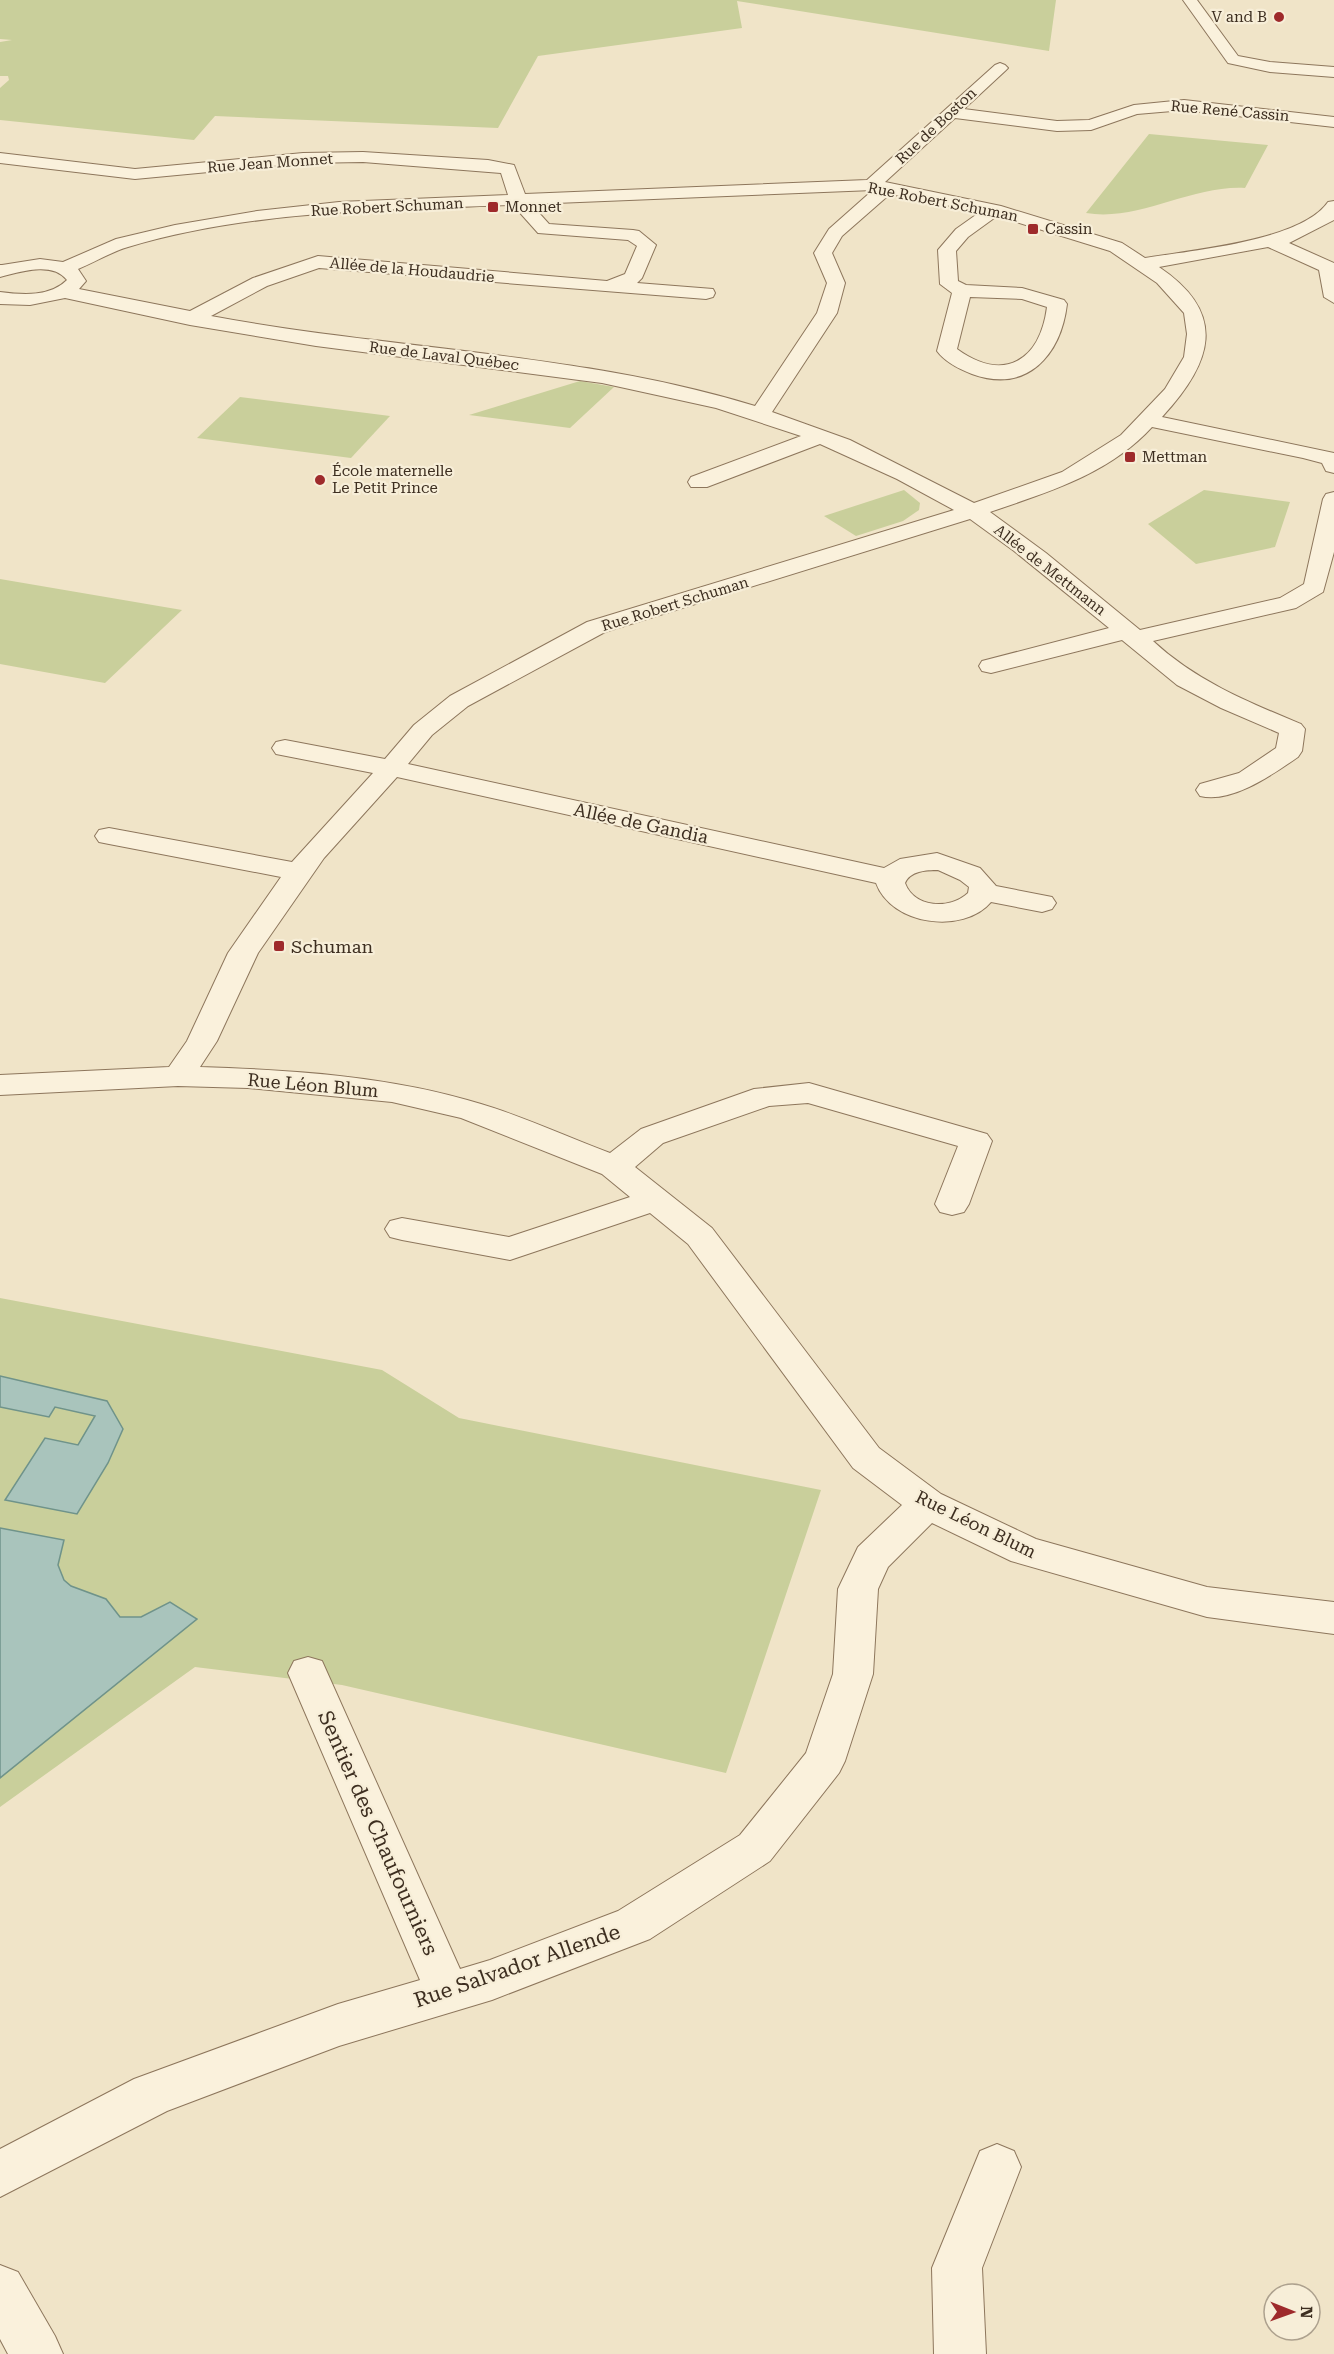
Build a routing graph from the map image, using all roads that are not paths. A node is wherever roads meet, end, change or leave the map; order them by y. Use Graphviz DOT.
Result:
graph roads {
  1 [pos="1190,0"];
  2 [pos="1000,68"];
  3 [pos="1334,72"];
  4 [pos="950,112"];
  5 [pos="1334,122"];
  6 [pos="0,158"];
  7 [pos="879,187"];
  8 [pos="519,201"];
  9 [pos="1334,206"];
  10 [pos="995,210"];
  11 [pos="1270,241"];
  12 [pos="1145,264"];
  13 [pos="62,268"];
  14 [pos="1,270"];
  15 [pos="609,287"];
  16 [pos="962,291"];
  17 [pos="64,292"];
  18 [pos="706,293"];
  19 [pos="1334,297"];
  20 [pos="0,298"];
  21 [pos="190,319"];
  22 [pos="761,414"];
  23 [pos="1148,420"];
  24 [pos="820,436"];
  25 [pos="1334,466"];
  26 [pos="699,482"];
  27 [pos="1334,499"];
  28 [pos="971,512"];
  29 [pos="1131,634"];
  30 [pos="991,666"];
  31 [pos="285,748"];
  32 [pos="391,768"];
  33 [pos="1209,790"];
  34 [pos="109,836"];
  35 [pos="299,872"];
  36 [pos="891,878"];
  37 [pos="982,892"];
  38 [pos="1042,903"];
  39 [pos="178,1076"];
  40 [pos="0,1085"];
  41 [pos="614,1167"];
  42 [pos="655,1200"];
  43 [pos="952,1204"];
  44 [pos="402,1229"];
  45 [pos="927,1504"];
  46 [pos="1334,1618"];
  47 [pos="308,1673"];
  48 [pos="448,1992"];
  49 [pos="997,2167"];
  50 [pos="0,2174"];
  51 [pos="0,2290"];
  52 [pos="37,2354"];
  53 [pos="960,2354"];
  1 -- 3 [label="street"];
  2 -- 4 [label="street, Rue de Boston"];
  4 -- 5 [label="street, Rue René Cassin"];
  4 -- 7 [label="street, Rue de Boston"];
  6 -- 8 [label="street, Rue Jean Monnet"];
  7 -- 8 [label="street, Rue Robert Schuman"];
  7 -- 10 [label="street, Rue Robert Schuman"];
  7 -- 22 [label="street, Rue de Boston"];
  8 -- 13 [label="street, Rue Robert Schuman"];
  8 -- 15 [label="street"];
  9 -- 11 [label="street"];
  10 -- 12 [label="street, Rue Robert Schuman"];
  10 -- 16 [label="street"];
  11 -- 12 [label="street"];
  11 -- 19 [label="street"];
  12 -- 23 [label="street, Rue Robert Schuman"];
  13 -- 14 [label="street"];
  13 -- 17 [label="street"];
  15 -- 18 [label="street, Allée de la Houdaudrie"];
  15 -- 21 [label="street, Allée de la Houdaudrie"];
  16 -- 16 [label="street"];
  17 -- 20 [label="street"];
  17 -- 21 [label="street, Rue de Laval Québec"];
  21 -- 22 [label="street, Rue de Laval Québec"];
  22 -- 24 [label="street, Rue de Laval Québec"];
  23 -- 25 [label="street"];
  23 -- 28 [label="street, Rue Robert Schuman"];
  24 -- 26 [label="street"];
  24 -- 28 [label="street, Rue de Laval Québec"];
  27 -- 29 [label="street"];
  28 -- 29 [label="street, Allée de Mettmann"];
  28 -- 32 [label="street, Rue Robert Schuman"];
  29 -- 30 [label="street, Allée de Mettmann"];
  29 -- 33 [label="street, Allée de Mettmann"];
  31 -- 32 [label="street"];
  32 -- 35 [label="street, Rue Robert Schuman"];
  32 -- 36 [label="street, Allée de Gandia"];
  34 -- 35 [label="street"];
  35 -- 39 [label="street, Rue Robert Schuman"];
  36 -- 37 [label="street"];
  36 -- 37 [label="street"];
  37 -- 38 [label="street"];
  39 -- 40 [label="street, Rue Léon Blum"];
  39 -- 41 [label="street, Rue Léon Blum"];
  41 -- 42 [label="street, Rue Léon Blum"];
  41 -- 43 [label="street"];
  42 -- 44 [label="street"];
  42 -- 45 [label="street, Rue Léon Blum"];
  45 -- 46 [label="street, Rue Léon Blum"];
  45 -- 48 [label="street, Rue Salvador Allende"];
  47 -- 48 [label="street, Sentier des Chaufourniers"];
  48 -- 50 [label="street, Rue Salvador Allende"];
  49 -- 53 [label="street"];
  51 -- 52 [label="street"];
}
